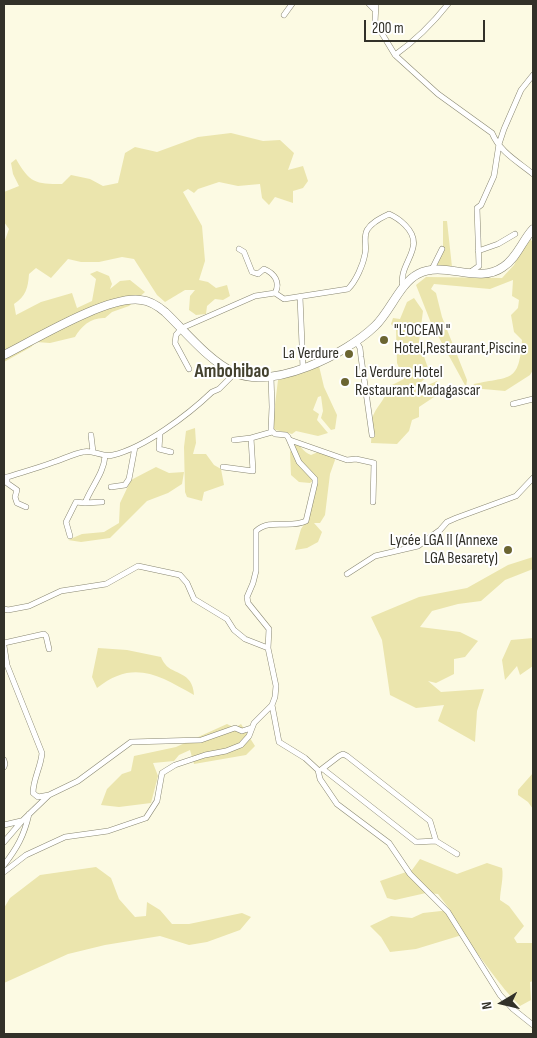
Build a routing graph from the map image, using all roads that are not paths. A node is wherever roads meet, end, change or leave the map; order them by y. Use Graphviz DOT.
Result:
graph roads {
  1 [pos="292,4"];
  2 [pos="369,4"];
  3 [pos="448,4"];
  4 [pos="376,7"];
  5 [pos="284,15"];
  6 [pos="395,55"];
  7 [pos="533,75"];
  8 [pos="499,144"];
  9 [pos="533,174"];
  10 [pos="533,229"];
  11 [pos="515,234"];
  12 [pos="442,248"];
  13 [pos="239,249"];
  14 [pos="478,251"];
  15 [pos="431,270"];
  16 [pos="469,273"];
  17 [pos="404,287"];
  18 [pos="275,293"];
  19 [pos="300,297"];
  20 [pos="182,328"];
  21 [pos="356,341"];
  22 [pos="4,355"];
  23 [pos="303,368"];
  24 [pos="189,370"];
  25 [pos="235,373"];
  26 [pos="271,377"];
  27 [pos="533,399"];
  28 [pos="513,404"];
  29 [pos="272,432"];
  30 [pos="160,433"];
  31 [pos="91,435"];
  32 [pos="372,435"];
  33 [pos="251,438"];
  34 [pos="234,440"];
  35 [pos="290,440"];
  36 [pos="134,447"];
  37 [pos="93,452"];
  38 [pos="171,452"];
  39 [pos="105,456"];
  40 [pos="223,467"];
  41 [pos="5,477"];
  42 [pos="533,478"];
  43 [pos="111,487"];
  44 [pos="102,502"];
  45 [pos="373,502"];
  46 [pos="85,503"];
  47 [pos="26,506"];
  48 [pos="70,536"];
  49 [pos="347,574"];
  50 [pos="4,609"];
  51 [pos="4,645"];
  52 [pos="268,648"];
  53 [pos="49,650"];
  54 [pos="5,663"];
  55 [pos="272,705"];
  56 [pos="251,728"];
  57 [pos="4,760"];
  58 [pos="4,767"];
  59 [pos="321,769"];
  60 [pos="49,795"];
  61 [pos="29,814"];
  62 [pos="22,821"];
  63 [pos="4,825"];
  64 [pos="436,840"];
  65 [pos="4,842"];
  66 [pos="457,854"];
  67 [pos="4,865"];
  68 [pos="4,872"];
  69 [pos="533,1024"];
  1 -- 5 [label="street"];
  2 -- 4 [label="street"];
  3 -- 6 [label="street"];
  4 -- 6 [label="street"];
  6 -- 8 [label="street"];
  7 -- 8 [label="street"];
  8 -- 9 [label="street"];
  8 -- 14 [label="street"];
  10 -- 16 [label="main road"];
  11 -- 14 [label="street"];
  12 -- 15 [label="street"];
  13 -- 18 [label="street"];
  14 -- 16 [label="street"];
  15 -- 16 [label="main road"];
  15 -- 17 [label="main road"];
  17 -- 19 [label="street"];
  17 -- 21 [label="main road"];
  18 -- 19 [label="street"];
  18 -- 20 [label="street"];
  19 -- 23 [label="street"];
  20 -- 22 [label="main road"];
  20 -- 24 [label="street"];
  20 -- 25 [label="main road"];
  21 -- 23 [label="main road"];
  21 -- 32 [label="street"];
  23 -- 26 [label="main road"];
  25 -- 26 [label="main road"];
  25 -- 30 [label="street"];
  26 -- 29 [label="street"];
  27 -- 28 [label="street"];
  29 -- 33 [label="street"];
  29 -- 35 [label="street"];
  30 -- 36 [label="street"];
  30 -- 38 [label="street"];
  31 -- 37 [label="street"];
  33 -- 34 [label="street"];
  33 -- 40 [label="street"];
  35 -- 45 [label="street"];
  35 -- 52 [label="street"];
  36 -- 39 [label="street"];
  36 -- 43 [label="street"];
  37 -- 39 [label="street"];
  37 -- 41 [label="street"];
  39 -- 46 [label="street"];
  41 -- 47 [label="street"];
  42 -- 49 [label="street"];
  44 -- 46 [label="street"];
  46 -- 48 [label="street"];
  50 -- 52 [label="street"];
  51 -- 53 [label="street"];
  51 -- 54 [label="street"];
  52 -- 55 [label="street"];
  54 -- 60 [label="street"];
  55 -- 56 [label="street"];
  55 -- 59 [label="street"];
  56 -- 60 [label="street"];
  56 -- 68 [label="street"];
  57 -- 58 [label="street"];
  59 -- 64 [label="street"];
  59 -- 64 [label="street"];
  59 -- 69 [label="street"];
  60 -- 61 [label="street"];
  61 -- 62 [label="street"];
  61 -- 67 [label="street"];
  62 -- 63 [label="street"];
  62 -- 65 [label="street"];
  64 -- 66 [label="street"];
}
